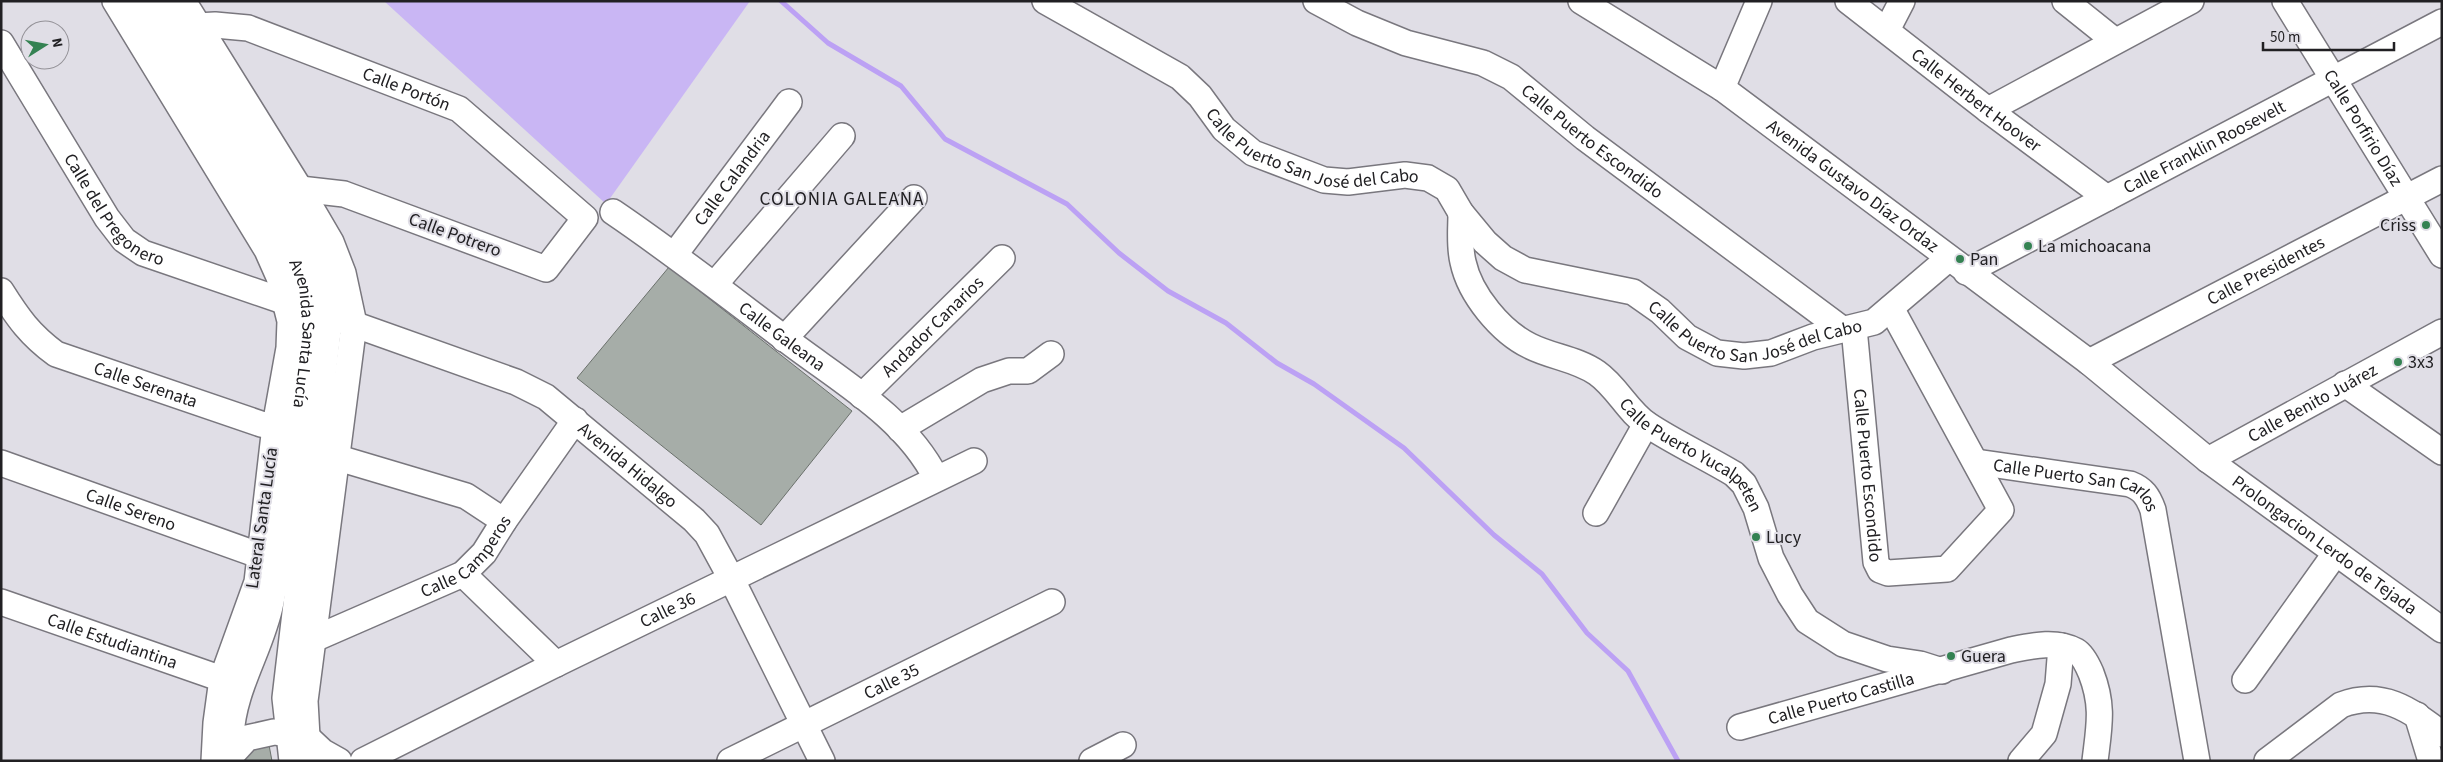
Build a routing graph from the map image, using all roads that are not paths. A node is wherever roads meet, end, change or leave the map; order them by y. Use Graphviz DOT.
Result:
graph roads {
  1 [pos="115,1"];
  2 [pos="138,1"];
  3 [pos="161,1"];
  4 [pos="183,1"];
  5 [pos="1045,1"];
  6 [pos="1316,1"];
  7 [pos="1581,1"];
  8 [pos="1759,1"];
  9 [pos="1848,1"];
  10 [pos="1902,1"];
  11 [pos="2065,1"];
  12 [pos="2192,1"];
  13 [pos="2285,1"];
  14 [pos="2442,22"];
  15 [pos="197,26"];
  16 [pos="1887,30"];
  17 [pos="2115,41"];
  18 [pos="1,43"];
  19 [pos="2333,79"];
  20 [pos="1722,88"];
  21 [pos="789,102"];
  22 [pos="1988,110"];
  23 [pos="842,136"];
  24 [pos="2442,179"];
  25 [pos="300,189"];
  26 [pos="914,198"];
  27 [pos="2107,198"];
  28 [pos="2407,198"];
  29 [pos="613,212"];
  30 [pos="1462,213"];
  31 [pos="585,218"];
  32 [pos="675,254"];
  33 [pos="2442,255"];
  34 [pos="1002,258"];
  35 [pos="1957,266"];
  36 [pos="715,284"];
  37 [pos="1,291"];
  38 [pos="1891,308"];
  39 [pos="308,309"];
  40 [pos="354,324"];
  41 [pos="1848,329"];
  42 [pos="2442,332"];
  43 [pos="784,339"];
  44 [pos="1051,354"];
  45 [pos="2089,362"];
  46 [pos="2345,384"];
  47 [pos="862,396"];
  48 [pos="575,420"];
  49 [pos="1646,424"];
  50 [pos="900,429"];
  51 [pos="296,431"];
  52 [pos="2442,452"];
  53 [pos="336,457"];
  54 [pos="2208,460"];
  55 [pos="974,461"];
  56 [pos="1976,462"];
  57 [pos="1,463"];
  58 [pos="936,478"];
  59 [pos="1596,513"];
  60 [pos="504,521"];
  61 [pos="2335,554"];
  62 [pos="261,556"];
  63 [pos="463,574"];
  64 [pos="732,580"];
  65 [pos="1,602"];
  66 [pos="1052,602"];
  67 [pos="2442,630"];
  68 [pos="314,639"];
  69 [pos="2061,646"];
  70 [pos="556,664"];
  71 [pos="1942,671"];
  72 [pos="222,678"];
  73 [pos="2245,680"];
  74 [pos="2417,715"];
  75 [pos="804,724"];
  76 [pos="1740,727"];
  77 [pos="2442,734"];
  78 [pos="302,744"];
  79 [pos="1123,745"];
  80 [pos="2276,757"];
  81 [pos="225,759"];
  82 [pos="292,761"];
  83 [pos="339,761"];
  84 [pos="364,761"];
  85 [pos="730,761"];
  86 [pos="822,761"];
  87 [pos="1092,761"];
  88 [pos="2021,761"];
  89 [pos="2095,761"];
  90 [pos="2197,761"];
  91 [pos="2431,761"];
  1 -- 39 [label="street, Avenida Santa Lucía"];
  2 -- 39 [label="street, Avenida Santa Lucía"];
  3 -- 39 [label="street, Avenida Santa Lucía"];
  4 -- 15 [label="street"];
  5 -- 30 [label="street, Calle Puerto San José del Cabo"];
  6 -- 41 [label="street, Calle Puerto Escondido"];
  7 -- 20 [label="street, Avenida Gustavo Díaz Ordaz"];
  8 -- 20 [label="street"];
  9 -- 16 [label="street, Calle Herbert Hoover"];
  10 -- 16 [label="street"];
  11 -- 17 [label="street"];
  12 -- 17 [label="street"];
  13 -- 19 [label="street, Calle Porfirio Díaz"];
  14 -- 19 [label="street, Calle Franklin Roosevelt"];
  15 -- 25 [label="street"];
  15 -- 31 [label="street, Calle Portón"];
  16 -- 22 [label="street, Calle Herbert Hoover"];
  17 -- 22 [label="street"];
  18 -- 39 [label="street, Calle del Pregonero"];
  19 -- 27 [label="street, Calle Franklin Roosevelt"];
  19 -- 28 [label="street, Calle Porfirio Díaz"];
  20 -- 35 [label="street, Avenida Gustavo Díaz Ordaz"];
  21 -- 32 [label="street, Calle Calandria"];
  22 -- 27 [label="street, Calle Herbert Hoover"];
  23 -- 36 [label="street"];
  24 -- 28 [label="street, Calle Presidentes"];
  25 -- 31 [label="street, Calle Potrero"];
  25 -- 40 [label="street"];
  26 -- 43 [label="street"];
  27 -- 35 [label="street, Calle Franklin Roosevelt"];
  28 -- 33 [label="street, Calle Porfirio Díaz"];
  28 -- 45 [label="street, Calle Presidentes"];
  29 -- 32 [label="street, Calle Galeana"];
  30 -- 41 [label="street, Calle Puerto San José del Cabo"];
  30 -- 49 [label="street, Calle Puerto Yucalpeten"];
  32 -- 36 [label="street, Calle Galeana"];
  34 -- 47 [label="street, Andador Canarios"];
  35 -- 38 [label="street, Calle Puerto San José del Cabo"];
  35 -- 45 [label="street, Avenida Gustavo Díaz Ordaz"];
  36 -- 43 [label="street, Calle Galeana"];
  37 -- 51 [label="street, Calle Serenata"];
  38 -- 41 [label="street, Calle Puerto San José del Cabo"];
  38 -- 56 [label="street, Calle Puerto San Carlos"];
  39 -- 40 [label="street, Avenida Hidalgo"];
  39 -- 51 [label="street, Avenida Santa Lucía"];
  39 -- 51 [label="street, Lateral Santa Lucía"];
  40 -- 48 [label="street, Avenida Hidalgo"];
  40 -- 53 [label="street"];
  41 -- 56 [label="street, Calle Puerto Escondido"];
  42 -- 46 [label="street, Calle Benito Juárez"];
  43 -- 47 [label="street, Calle Galeana"];
  44 -- 50 [label="street"];
  45 -- 54 [label="street, Avenida Gustavo Díaz Ordaz"];
  46 -- 52 [label="street"];
  46 -- 54 [label="street, Calle Benito Juárez"];
  47 -- 50 [label="street, Calle Galeana"];
  48 -- 60 [label="street, Calle Camperos"];
  48 -- 64 [label="street, Avenida Hidalgo"];
  49 -- 59 [label="street"];
  49 -- 71 [label="street, Calle Puerto Yucalpeten"];
  50 -- 58 [label="street, Calle Galeana"];
  51 -- 62 [label="street, Lateral Santa Lucía"];
  51 -- 78 [label="street, Avenida Santa Lucía"];
  51 -- 81 [label="street, Avenida Santa Lucía"];
  53 -- 60 [label="street"];
  53 -- 68 [label="street"];
  54 -- 61 [label="street, Prolongacion Lerdo de Tejada"];
  55 -- 58 [label="street, Calle 36"];
  56 -- 90 [label="street, Calle Puerto San Carlos"];
  57 -- 62 [label="street, Calle Sereno"];
  58 -- 64 [label="street, Calle 36"];
  60 -- 63 [label="street, Calle Camperos"];
  61 -- 67 [label="street, Prolongacion Lerdo de Tejada"];
  61 -- 73 [label="street"];
  62 -- 72 [label="street, Lateral Santa Lucía"];
  63 -- 68 [label="street, Calle Camperos"];
  63 -- 70 [label="street"];
  64 -- 70 [label="street, Calle 36"];
  64 -- 75 [label="street, Avenida Hidalgo"];
  65 -- 72 [label="street, Calle Estudiantina"];
  66 -- 75 [label="street, Calle 35"];
  68 -- 78 [label="street"];
  69 -- 71 [label="street"];
  69 -- 88 [label="street"];
  69 -- 89 [label="street"];
  70 -- 84 [label="street, Calle 36"];
  71 -- 76 [label="street, Calle Puerto Castilla"];
  72 -- 81 [label="street, Lateral Santa Lucía"];
  74 -- 77 [label="street"];
  74 -- 80 [label="street"];
  74 -- 91 [label="street"];
  75 -- 85 [label="street, Calle 35"];
  75 -- 86 [label="street, Avenida Hidalgo"];
  78 -- 81 [label="street"];
  78 -- 82 [label="street, Avenida Santa Lucía"];
  78 -- 83 [label="street"];
  79 -- 87 [label="street"];
}
